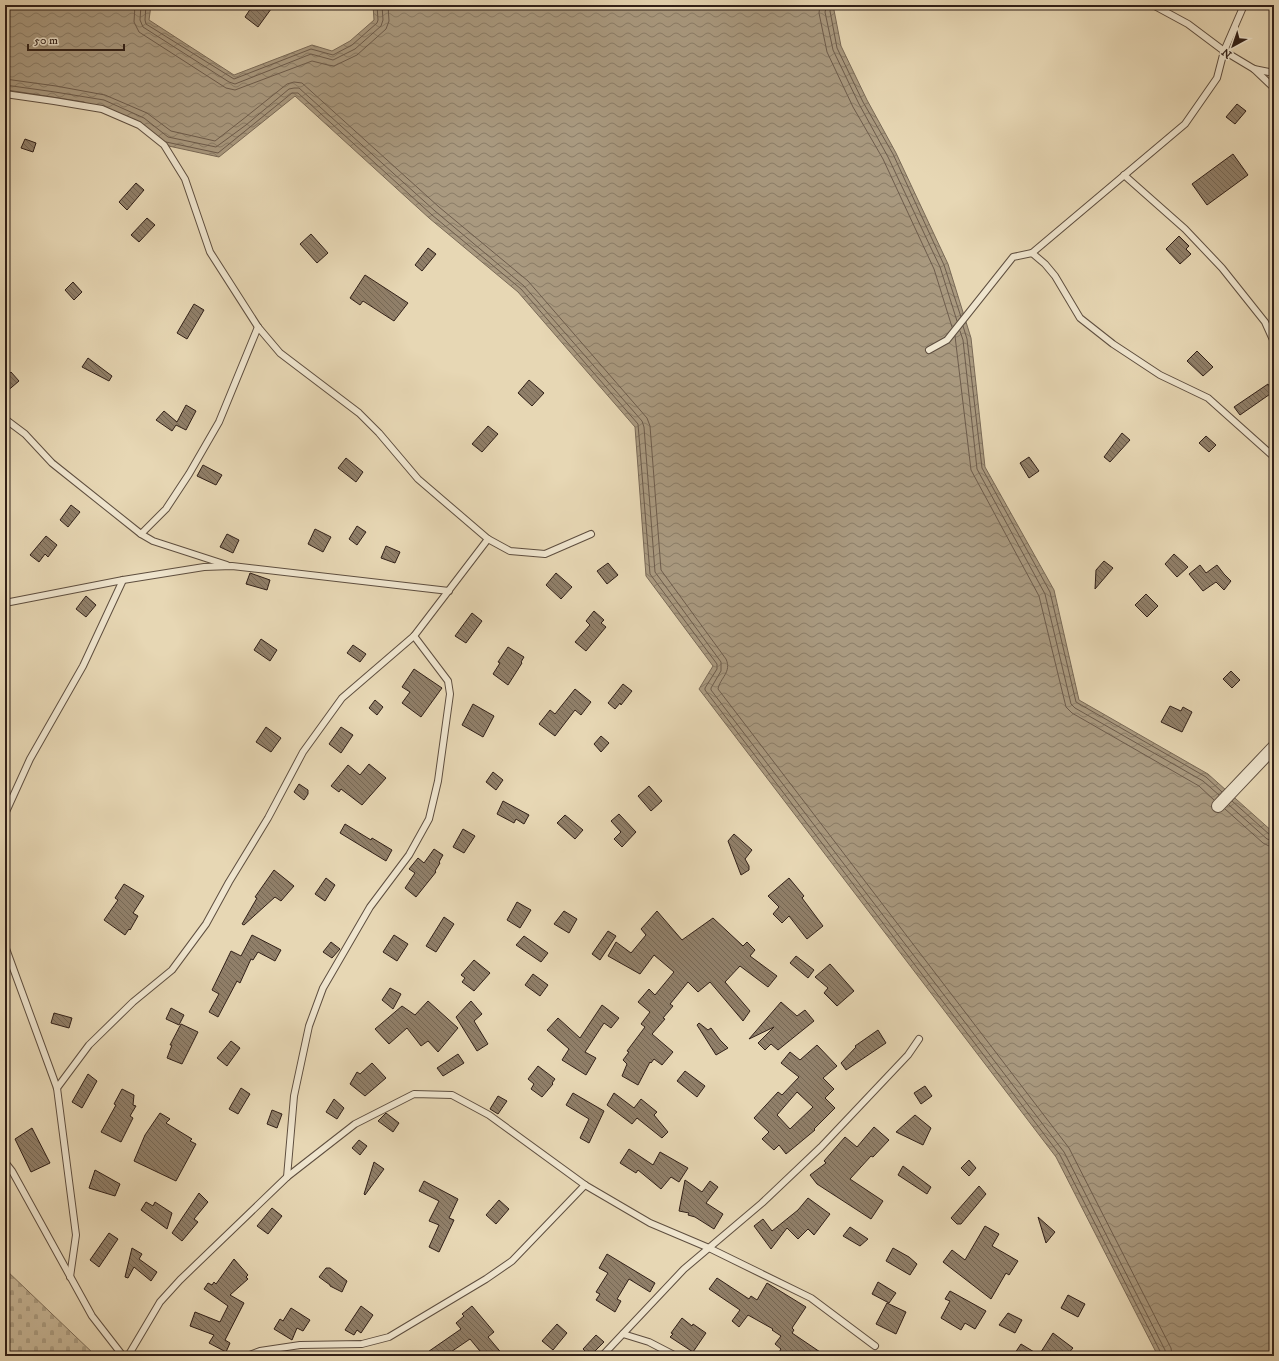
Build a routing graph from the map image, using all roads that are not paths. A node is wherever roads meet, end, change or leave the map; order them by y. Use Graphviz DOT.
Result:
graph roads {
  1 [pos="1153,5"];
  2 [pos="1244,5"];
  3 [pos="1224,51"];
  4 [pos="1254,69"];
  5 [pos="1274,73"];
  6 [pos="1274,88"];
  7 [pos="5,94"];
  8 [pos="1124,176"];
  9 [pos="1032,254"];
  10 [pos="258,327"];
  11 [pos="1274,342"];
  12 [pos="929,350"];
  13 [pos="5,418"];
  14 [pos="1274,457"];
  15 [pos="141,534"];
  16 [pos="591,534"];
  17 [pos="488,540"];
  18 [pos="232,566"];
  19 [pos="123,580"];
  20 [pos="449,591"];
  21 [pos="5,602"];
  22 [pos="414,636"];
  23 [pos="1274,747"];
  24 [pos="1218,806"];
  25 [pos="5,814"];
  26 [pos="5,946"];
  27 [pos="919,1039"];
  28 [pos="57,1088"];
  29 [pos="5,1162"];
  30 [pos="287,1177"];
  31 [pos="585,1185"];
  32 [pos="709,1248"];
  33 [pos="70,1277"];
  34 [pos="623,1334"];
  35 [pos="875,1346"];
  36 [pos="123,1356"];
  37 [pos="128,1356"];
  38 [pos="247,1356"];
  39 [pos="602,1356"];
  40 [pos="676,1356"];
  1 -- 3 [label="lane"];
  2 -- 3 [label="lane"];
  3 -- 4 [label="lane"];
  3 -- 8 [label="lane"];
  4 -- 5 [label="lane"];
  4 -- 6 [label="lane"];
  7 -- 10 [label="lane"];
  8 -- 9 [label="lane"];
  8 -- 11 [label="lane"];
  9 -- 12 [label="lane"];
  9 -- 14 [label="lane"];
  10 -- 15 [label="lane"];
  10 -- 17 [label="lane"];
  13 -- 15 [label="lane"];
  15 -- 18 [label="lane"];
  16 -- 17 [label="lane"];
  17 -- 20 [label="lane"];
  18 -- 19 [label="lane"];
  18 -- 20 [label="lane"];
  19 -- 21 [label="lane"];
  19 -- 25 [label="lane"];
  20 -- 22 [label="lane"];
  22 -- 28 [label="lane"];
  22 -- 30 [label="lane"];
  23 -- 24 [label="street"];
  26 -- 28 [label="lane"];
  27 -- 32 [label="lane"];
  28 -- 33 [label="lane"];
  29 -- 33 [label="lane"];
  30 -- 31 [label="lane"];
  30 -- 37 [label="lane"];
  31 -- 32 [label="lane"];
  31 -- 38 [label="lane"];
  32 -- 34 [label="lane"];
  32 -- 35 [label="lane"];
  33 -- 36 [label="lane"];
  34 -- 39 [label="lane"];
  34 -- 40 [label="lane"];
}
